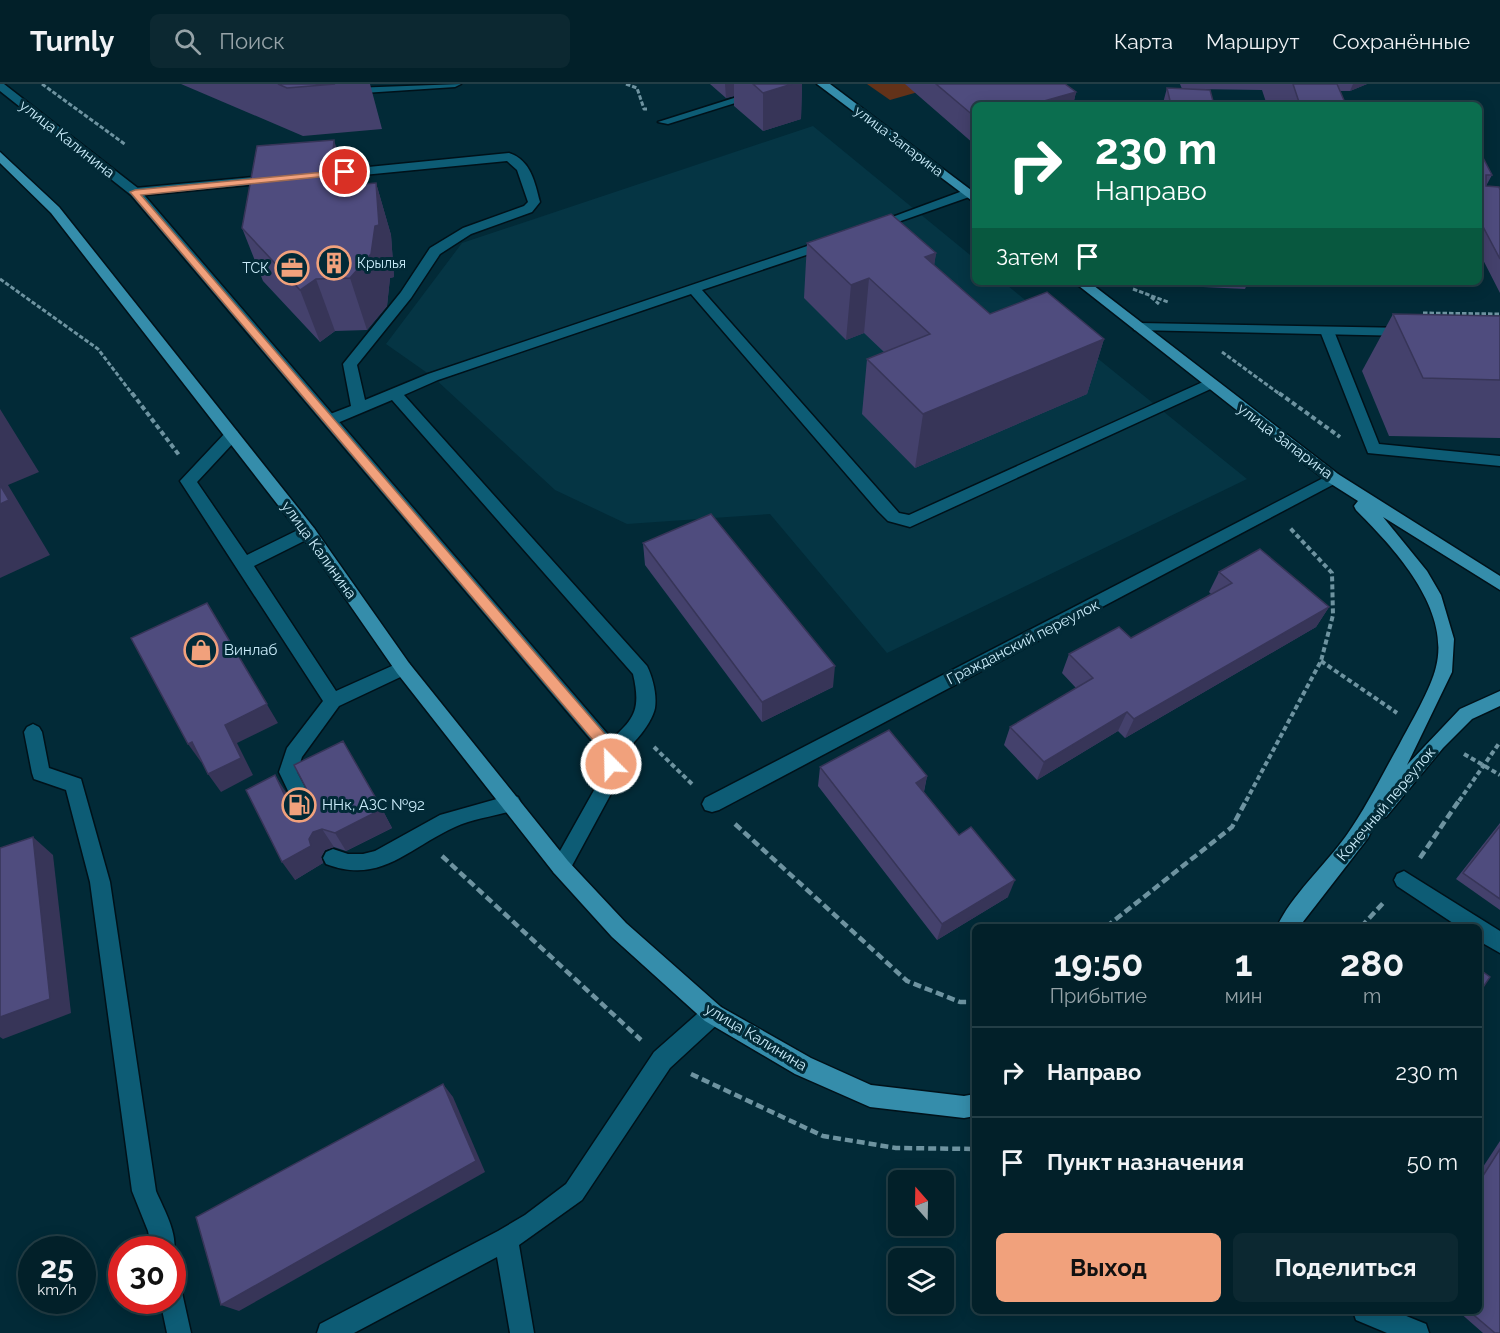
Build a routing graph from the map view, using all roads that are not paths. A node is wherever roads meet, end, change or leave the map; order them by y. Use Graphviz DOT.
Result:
graph roads {
  1 [pos="303,84"];
  2 [pos="455,84"];
  3 [pos="790,84"];
  4 [pos="823,84"];
  5 [pos="0,86"];
  6 [pos="401,86"];
  7 [pos="664,122"];
  8 [pos="0,156"];
  9 [pos="310,176"];
  10 [pos="287,178"];
  11 [pos="135,192"];
  12 [pos="972,193"];
  13 [pos="972,194"];
  14 [pos="865,230"];
  15 [pos="844,237"];
  16 [pos="1085,285"];
  17 [pos="695,290"];
  18 [pos="1139,327"];
  19 [pos="1327,331"];
  20 [pos="1419,333"];
  21 [pos="1210,384"];
  22 [pos="395,394"];
  23 [pos="359,408"];
  24 [pos="330,420"];
  25 [pos="232,435"];
  26 [pos="1500,461"];
  27 [pos="1333,478"];
  28 [pos="308,532"];
  29 [pos="244,564"];
  30 [pos="1500,584"];
  31 [pos="404,668"];
  32 [pos="1500,699"];
  33 [pos="333,701"];
  34 [pos="33,732"];
  35 [pos="611,751"];
  36 [pos="511,803"];
  37 [pos="712,804"];
  38 [pos="306,808"];
  39 [pos="1354,841"];
  40 [pos="333,858"];
  41 [pos="561,867"];
  42 [pos="1404,880"];
  43 [pos="1289,924"];
  44 [pos="1472,924"];
  45 [pos="1482,931"];
  46 [pos="1500,942"];
  47 [pos="713,1014"];
  48 [pos="970,1106"];
  49 [pos="161,1236"];
  50 [pos="506,1239"];
  51 [pos="175,1314"];
  52 [pos="1372,1314"];
  53 [pos="179,1333"];
  54 [pos="329,1333"];
  55 [pos="522,1333"];
  56 [pos="1417,1333"];
  1 -- 6 [label="street"];
  2 -- 6 [label="street"];
  3 -- 7 [label="street"];
  4 -- 12 [label="main road, улица Запарина"];
  5 -- 11 [label="street, улица Калинина"];
  8 -- 25 [label="main road, улица Калинина"];
  9 -- 23 [label="street"];
  10 -- 11 [label="street"];
  11 -- 24 [label="street, улица Калинина"];
  13 -- 14 [label="street"];
  15 -- 17 [label="street"];
  16 -- 18 [label="main road, улица Запарина"];
  17 -- 21 [label="street"];
  17 -- 22 [label="street"];
  18 -- 19 [label="street"];
  18 -- 21 [label="main road, улица Запарина"];
  19 -- 20 [label="street"];
  19 -- 26 [label="street"];
  21 -- 27 [label="main road, улица Запарина"];
  22 -- 23 [label="street"];
  22 -- 35 [label="street"];
  23 -- 24 [label="street"];
  24 -- 35 [label="street, улица Калинина"];
  25 -- 28 [label="main road, улица Калинина"];
  25 -- 29 [label="street"];
  27 -- 30 [label="main road, улица Запарина"];
  27 -- 37 [label="street, Гражданский переулок"];
  27 -- 39 [label="main road"];
  28 -- 29 [label="street"];
  28 -- 31 [label="main road, улица Калинина"];
  29 -- 33 [label="street"];
  31 -- 33 [label="street"];
  31 -- 36 [label="main road, улица Калинина"];
  32 -- 39 [label="main road, Конечный переулок"];
  33 -- 38 [label="street"];
  34 -- 49 [label="street"];
  35 -- 41 [label="street"];
  36 -- 40 [label="street"];
  36 -- 41 [label="main road, улица Калинина"];
  39 -- 43 [label="main road, Конечный переулок"];
  41 -- 47 [label="main road, улица Калинина"];
  42 -- 44 [label="street"];
  45 -- 46 [label="street"];
  47 -- 48 [label="main road, улица Калинина"];
  47 -- 50 [label="street"];
  50 -- 54 [label="street"];
  50 -- 55 [label="street"];
  51 -- 53 [label="street"];
  52 -- 56 [label="street"];
}
